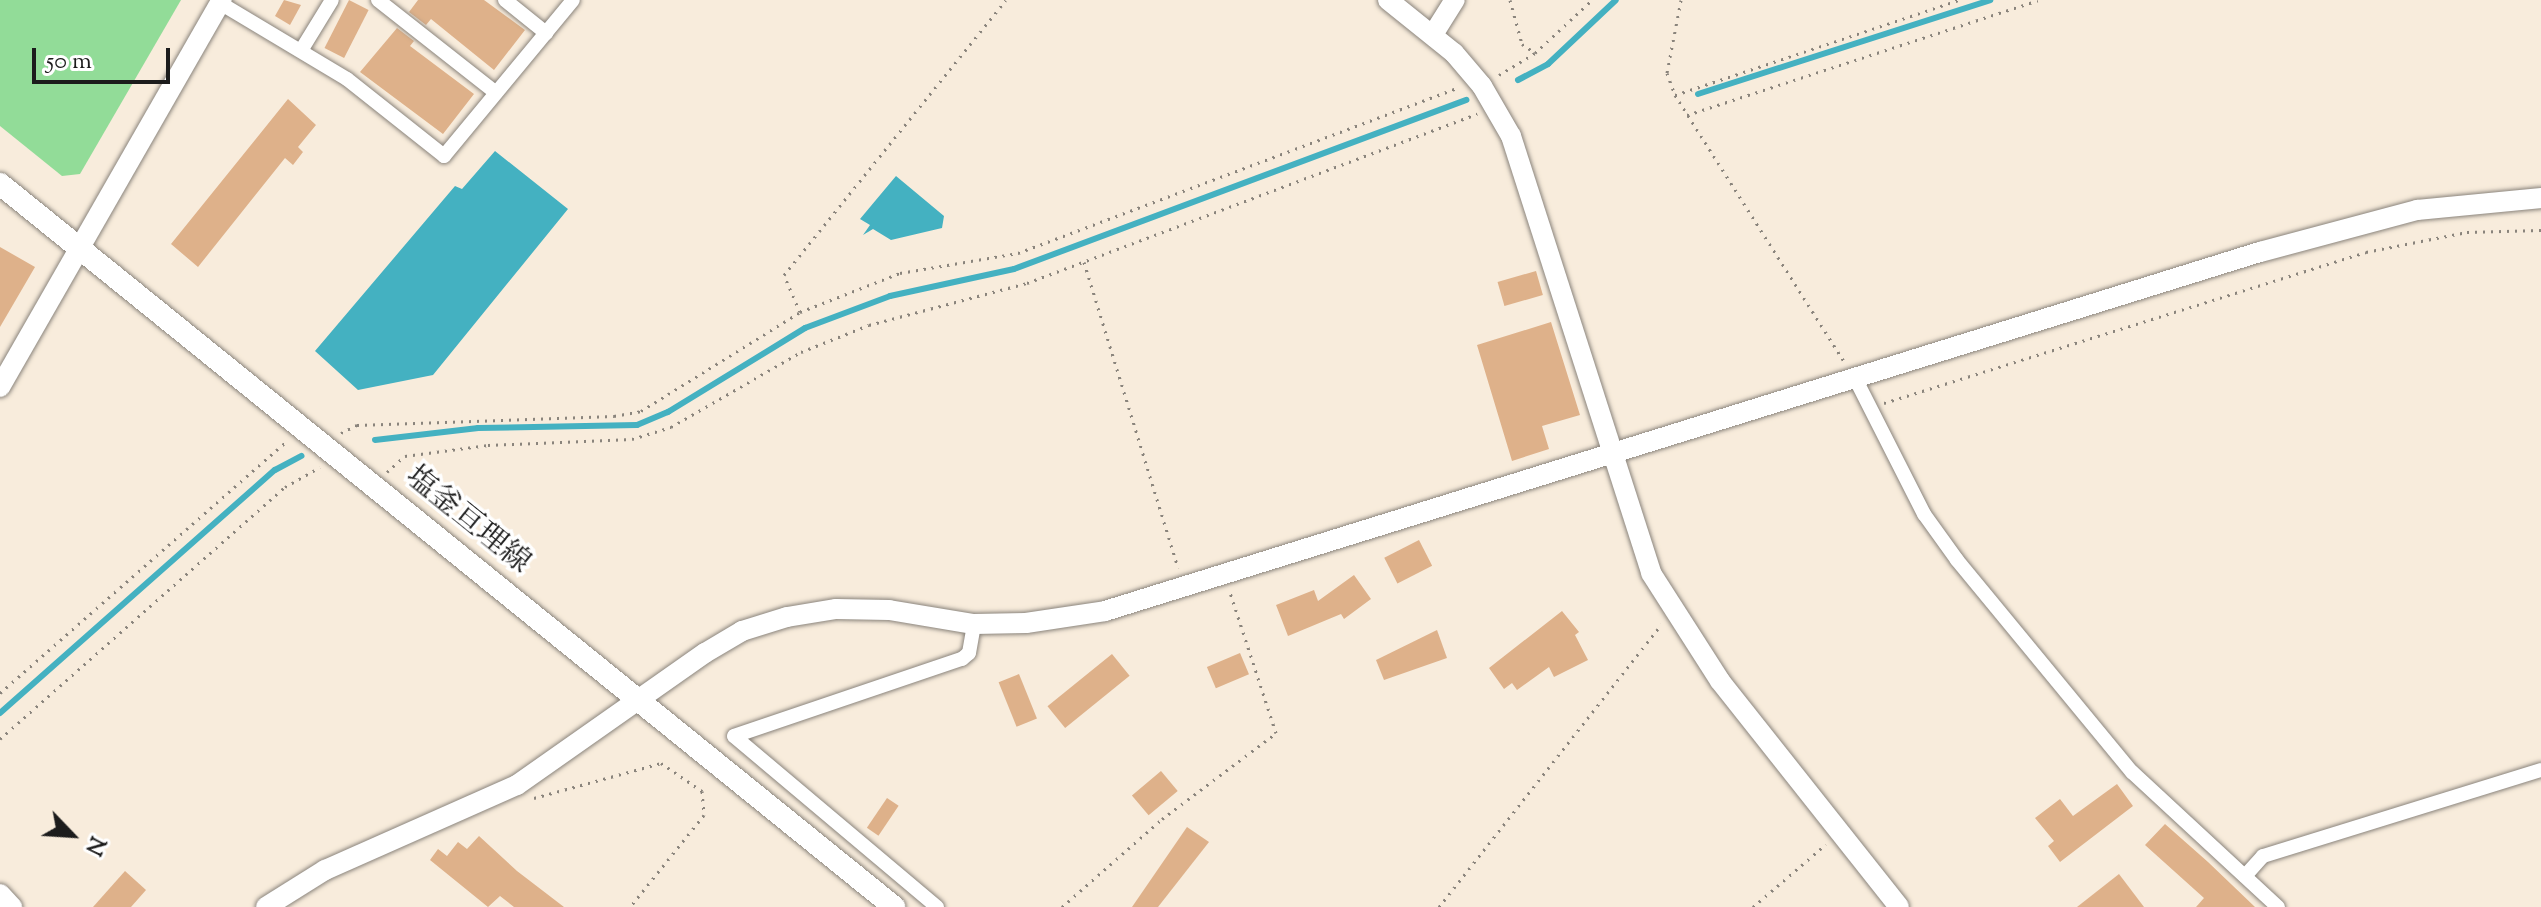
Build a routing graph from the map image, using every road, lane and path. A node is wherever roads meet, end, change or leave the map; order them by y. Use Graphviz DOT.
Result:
graph roads {
  1 [pos="332,0"];
  2 [pos="378,0"];
  3 [pos="505,0"];
  4 [pos="573,0"];
  5 [pos="1006,0"];
  6 [pos="1388,0"];
  7 [pos="1455,0"];
  8 [pos="1510,0"];
  9 [pos="1592,0"];
  10 [pos="1681,0"];
  11 [pos="1959,0"];
  12 [pos="2038,0"];
  13 [pos="221,2"];
  14 [pos="546,33"];
  15 [pos="1434,33"];
  16 [pos="302,49"];
  17 [pos="1535,53"];
  18 [pos="1478,81"];
  19 [pos="496,93"];
  20 [pos="1675,95"];
  21 [pos="1496,107"];
  22 [pos="1687,115"];
  23 [pos="0,184"];
  24 [pos="2541,198"];
  25 [pos="2541,230"];
  26 [pos="78,248"];
  27 [pos="1084,262"];
  28 [pos="800,312"];
  29 [pos="1854,376"];
  30 [pos="0,387"];
  31 [pos="1869,408"];
  32 [pos="300,426"];
  33 [pos="330,450"];
  34 [pos="1613,451"];
  35 [pos="373,484"];
  36 [pos="1224,573"];
  37 [pos="1184,585"];
  38 [pos="1672,610"];
  39 [pos="974,624"];
  40 [pos="0,693"];
  41 [pos="641,698"];
  42 [pos="0,739"];
  43 [pos="2541,770"];
  44 [pos="517,785"];
  45 [pos="1839,832"];
  46 [pos="2245,876"];
  47 [pos="0,894"];
  48 [pos="12,907"];
  49 [pos="266,907"];
  50 [pos="630,907"];
  51 [pos="894,907"];
  52 [pos="937,907"];
  53 [pos="1062,907"];
  54 [pos="1439,907"];
  55 [pos="1753,907"];
  56 [pos="1899,907"];
  57 [pos="2278,907"];
  1 -- 16 [label="street"];
  2 -- 19 [label="street"];
  3 -- 14 [label="street"];
  4 -- 14 [label="street"];
  5 -- 28 [label="path"];
  6 -- 15 [label="street"];
  7 -- 15 [label="street"];
  8 -- 17 [label="path"];
  9 -- 17 [label="path"];
  10 -- 20 [label="path"];
  11 -- 20 [label="path"];
  12 -- 22 [label="path"];
  13 -- 16 [label="street"];
  13 -- 26 [label="street"];
  14 -- 19 [label="street"];
  15 -- 18 [label="street"];
  16 -- 19 [label="street"];
  17 -- 18 [label="path"];
  18 -- 21 [label="street"];
  18 -- 28 [label="path"];
  20 -- 22 [label="path"];
  21 -- 27 [label="path"];
  21 -- 34 [label="street"];
  22 -- 29 [label="path"];
  23 -- 26 [label="main road, 塩釜亘理線"];
  24 -- 29 [label="street"];
  25 -- 31 [label="path"];
  26 -- 30 [label="street"];
  26 -- 32 [label="main road, 塩釜亘理線"];
  27 -- 35 [label="path"];
  27 -- 37 [label="path"];
  28 -- 33 [label="path"];
  29 -- 31 [label="street"];
  29 -- 34 [label="street"];
  31 -- 46 [label="street"];
  32 -- 33 [label="main road, 塩釜亘理線"];
  32 -- 40 [label="path"];
  33 -- 35 [label="main road, 塩釜亘理線"];
  33 -- 42 [label="path"];
  34 -- 36 [label="street"];
  34 -- 38 [label="street"];
  35 -- 41 [label="main road, 塩釜亘理線"];
  36 -- 37 [label="street"];
  36 -- 53 [label="path"];
  37 -- 39 [label="street"];
  38 -- 45 [label="street"];
  38 -- 54 [label="path"];
  39 -- 41 [label="street"];
  39 -- 52 [label="street"];
  41 -- 44 [label="street"];
  41 -- 51 [label="main road, 塩釜亘理線"];
  43 -- 46 [label="street"];
  44 -- 49 [label="street"];
  44 -- 50 [label="path"];
  45 -- 55 [label="path"];
  45 -- 56 [label="street"];
  46 -- 57 [label="street"];
  47 -- 48 [label="street"];
}
